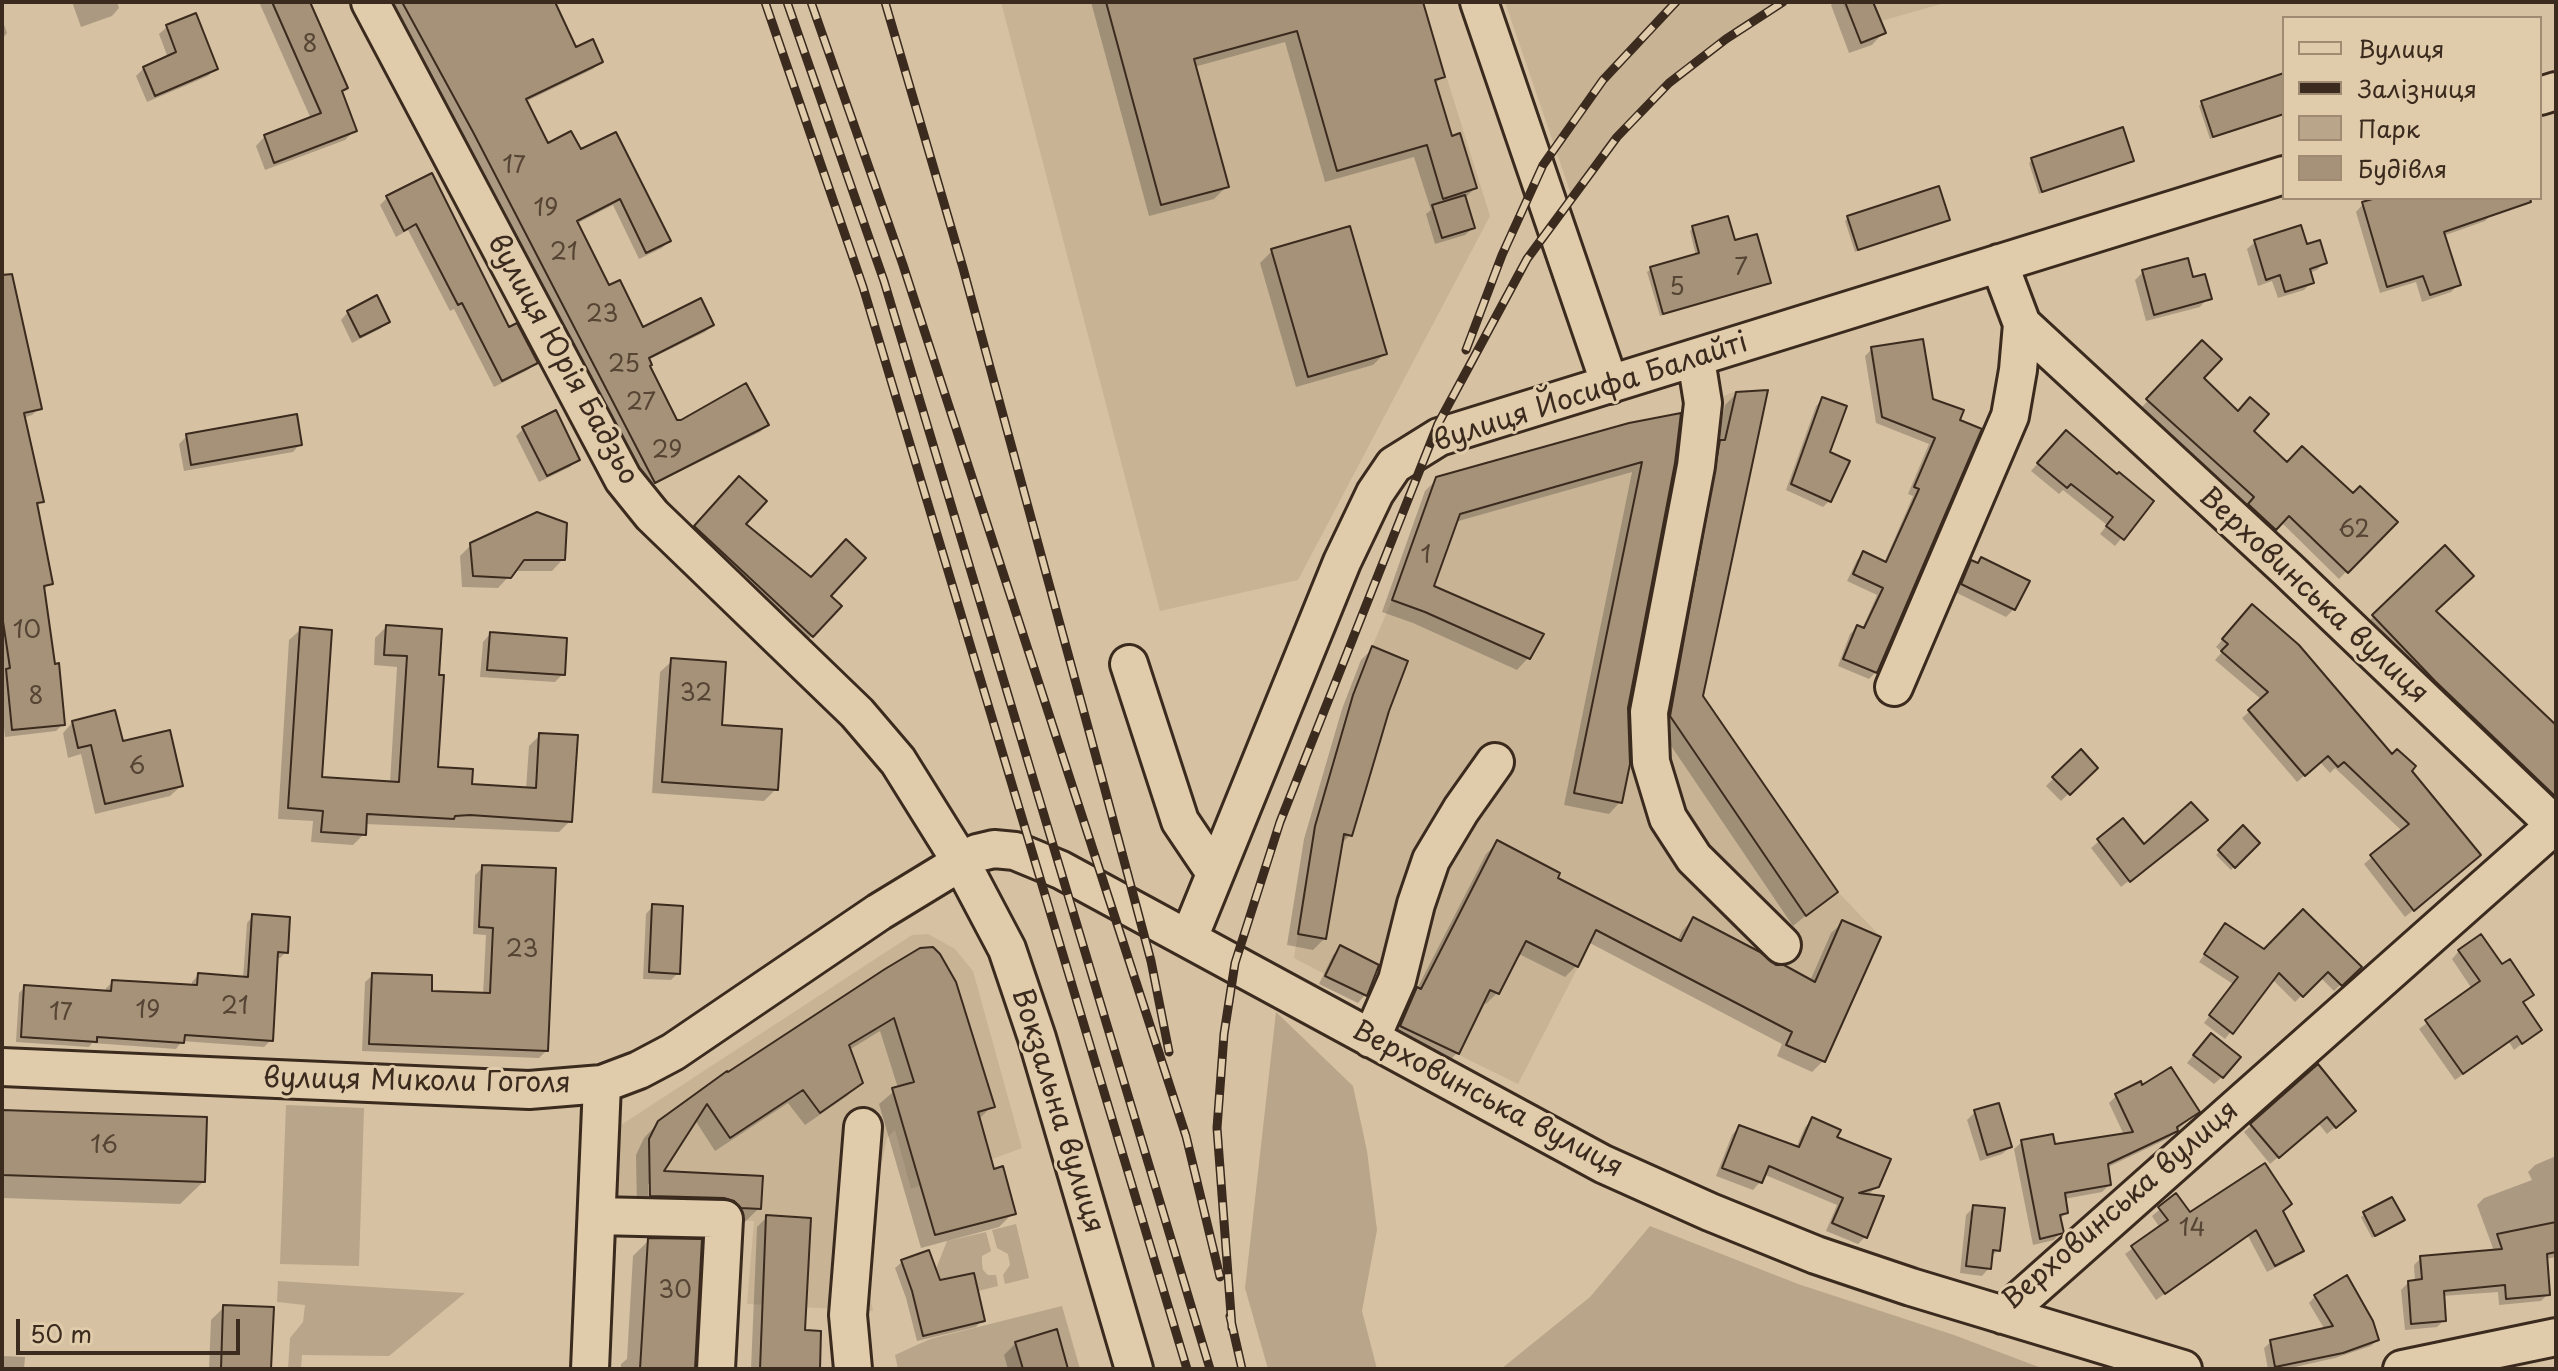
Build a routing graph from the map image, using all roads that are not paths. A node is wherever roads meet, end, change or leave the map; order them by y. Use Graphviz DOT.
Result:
graph roads {
  1 [pos="370,2"];
  2 [pos="1479,2"];
  3 [pos="2282,176"];
  4 [pos="1999,263"];
  5 [pos="2022,324"];
  6 [pos="1696,359"];
  7 [pos="1610,385"];
  8 [pos="1129,664"];
  9 [pos="1894,687"];
  10 [pos="1495,762"];
  11 [pos="2555,825"];
  12 [pos="961,862"];
  13 [pos="1215,873"];
  14 [pos="1189,938"];
  15 [pos="1782,945"];
  16 [pos="1371,1039"];
  17 [pos="2,1067"];
  18 [pos="602,1084"];
  19 [pos="863,1127"];
  20 [pos="597,1216"];
  21 [pos="2003,1315"];
  22 [pos="2556,1337"];
  23 [pos="590,1369"];
  24 [pos="716,1369"];
  25 [pos="853,1369"];
  26 [pos="1134,1369"];
  27 [pos="2183,1369"];
  28 [pos="2402,1369"];
  1 -- 12 [label="street, вулиця Юрія Бадзьо"];
  2 -- 7 [label="street"];
  3 -- 4 [label="street, вулиця Йосифа Балайті"];
  4 -- 5 [label="street, Верховинська вулиця"];
  4 -- 6 [label="street, вулиця Йосифа Балайті"];
  5 -- 9 [label="street, Верховинська вулиця"];
  5 -- 11 [label="street, Верховинська вулиця"];
  6 -- 7 [label="street, вулиця Йосифа Балайті"];
  6 -- 15 [label="street"];
  7 -- 13 [label="street, вулиця Йосифа Балайті"];
  8 -- 13 [label="street"];
  10 -- 16 [label="street"];
  11 -- 21 [label="street, Верховинська вулиця"];
  12 -- 14 [label="street, Верховинська вулиця"];
  12 -- 18 [label="street, вулиця Миколи Гоголя"];
  12 -- 26 [label="street, Вокзальна вулиця"];
  13 -- 14 [label="street, вулиця Йосифа Балайті"];
  14 -- 16 [label="street, Верховинська вулиця"];
  16 -- 21 [label="street, Верховинська вулиця"];
  17 -- 18 [label="street, вулиця Миколи Гоголя"];
  18 -- 20 [label="street"];
  19 -- 25 [label="street"];
  20 -- 23 [label="street"];
  20 -- 24 [label="street"];
  21 -- 27 [label="street"];
  22 -- 28 [label="street"];
}
